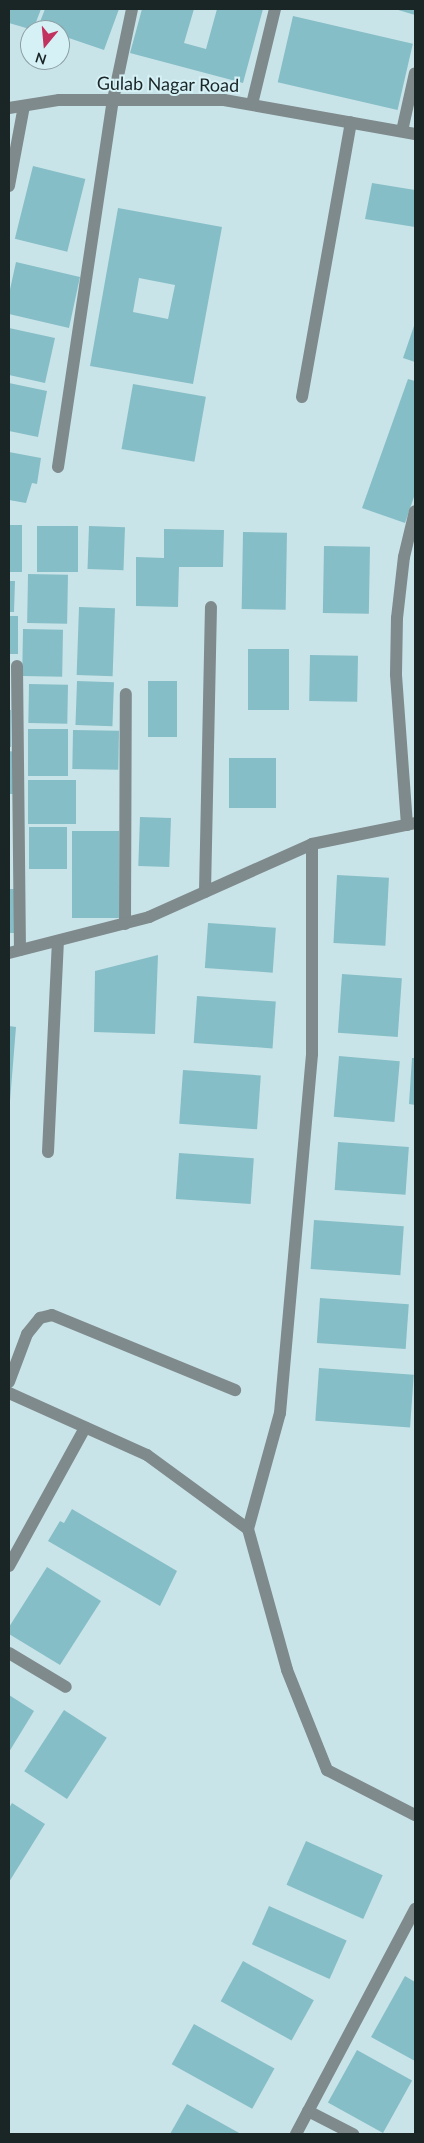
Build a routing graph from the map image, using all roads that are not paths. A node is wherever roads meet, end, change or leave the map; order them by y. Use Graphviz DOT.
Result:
graph roads {
  1 [pos="132,9"];
  2 [pos="275,9"];
  3 [pos="415,73"];
  4 [pos="113,100"];
  5 [pos="252,104"];
  6 [pos="24,106"];
  7 [pos="9,108"];
  8 [pos="351,122"];
  9 [pos="402,131"];
  10 [pos="415,134"];
  11 [pos="9,186"];
  12 [pos="302,397"];
  13 [pos="58,467"];
  14 [pos="415,511"];
  15 [pos="212,607"];
  16 [pos="17,666"];
  17 [pos="126,694"];
  18 [pos="411,824"];
  19 [pos="312,844"];
  20 [pos="205,892"];
  21 [pos="125,924"];
  22 [pos="58,941"];
  23 [pos="14,951"];
  24 [pos="48,1152"];
  25 [pos="9,1382"];
  26 [pos="235,1390"];
  27 [pos="9,1393"];
  28 [pos="85,1428"];
  29 [pos="248,1529"];
  30 [pos="9,1566"];
  31 [pos="9,1653"];
  32 [pos="66,1687"];
  33 [pos="415,1815"];
  34 [pos="415,1909"];
  35 [pos="308,2111"];
  36 [pos="296,2134"];
  37 [pos="353,2134"];
  1 -- 4 [label="street"];
  2 -- 5 [label="street"];
  3 -- 9 [label="street"];
  4 -- 5 [label="street, Gulab Nagar Road"];
  4 -- 6 [label="street, Gulab Nagar Road"];
  4 -- 13 [label="street"];
  5 -- 8 [label="street, Gulab Nagar Road"];
  6 -- 7 [label="street, Gulab Nagar Road"];
  6 -- 11 [label="street"];
  8 -- 9 [label="street, Gulab Nagar Road"];
  8 -- 12 [label="street"];
  9 -- 10 [label="street, Gulab Nagar Road"];
  14 -- 18 [label="street"];
  15 -- 20 [label="street"];
  16 -- 23 [label="street"];
  17 -- 21 [label="street"];
  18 -- 19 [label="street"];
  19 -- 20 [label="street"];
  19 -- 29 [label="street"];
  20 -- 21 [label="street"];
  21 -- 22 [label="street"];
  22 -- 23 [label="street"];
  22 -- 24 [label="street"];
  25 -- 26 [label="street"];
  27 -- 28 [label="street"];
  28 -- 29 [label="street"];
  28 -- 30 [label="street"];
  29 -- 33 [label="street"];
  31 -- 32 [label="street"];
  34 -- 35 [label="street"];
  35 -- 36 [label="street"];
  35 -- 37 [label="street"];
}
